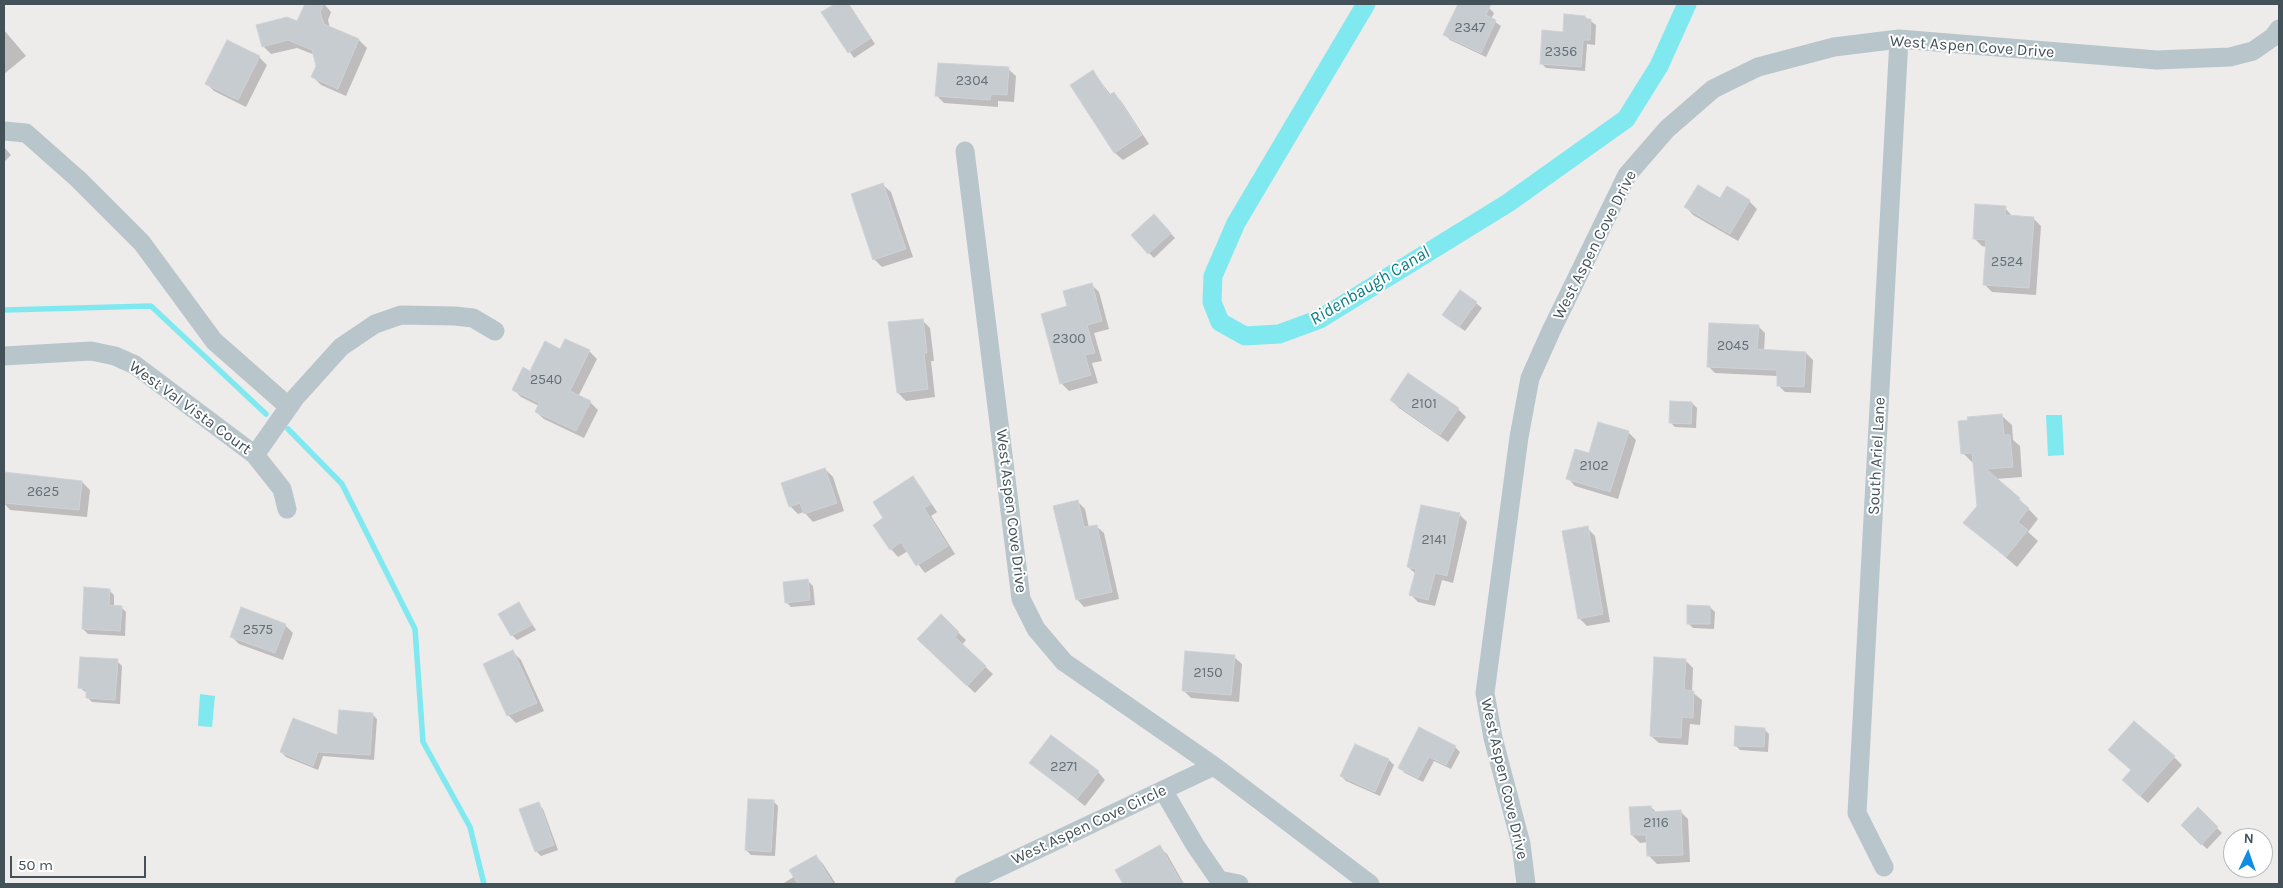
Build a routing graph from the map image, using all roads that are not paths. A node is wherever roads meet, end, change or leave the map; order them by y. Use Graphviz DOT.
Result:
graph roads {
  1 [pos="2279,28"];
  2 [pos="1899,39"];
  3 [pos="4,131"];
  4 [pos="966,151"];
  5 [pos="495,331"];
  6 [pos="4,356"];
  7 [pos="289,407"];
  8 [pos="255,455"];
  9 [pos="288,509"];
  10 [pos="1214,766"];
  11 [pos="1163,790"];
  12 [pos="1884,867"];
  13 [pos="1218,882"];
  14 [pos="964,884"];
  15 [pos="1239,884"];
  16 [pos="1370,884"];
  17 [pos="1526,884"];
  1 -- 2 [label="street, West Aspen Cove Drive"];
  2 -- 12 [label="street, South Ariel Lane"];
  2 -- 17 [label="street, West Aspen Cove Drive"];
  3 -- 7 [label="street"];
  4 -- 10 [label="street, West Aspen Cove Drive"];
  5 -- 7 [label="street"];
  6 -- 8 [label="street, West Val Vista Court"];
  7 -- 8 [label="street"];
  8 -- 9 [label="street, West Val Vista Court"];
  10 -- 11 [label="street, West Aspen Cove Circle"];
  10 -- 16 [label="street, West Aspen Cove Drive"];
  11 -- 13 [label="street"];
  11 -- 14 [label="street, West Aspen Cove Circle"];
  13 -- 15 [label="street"];
}
